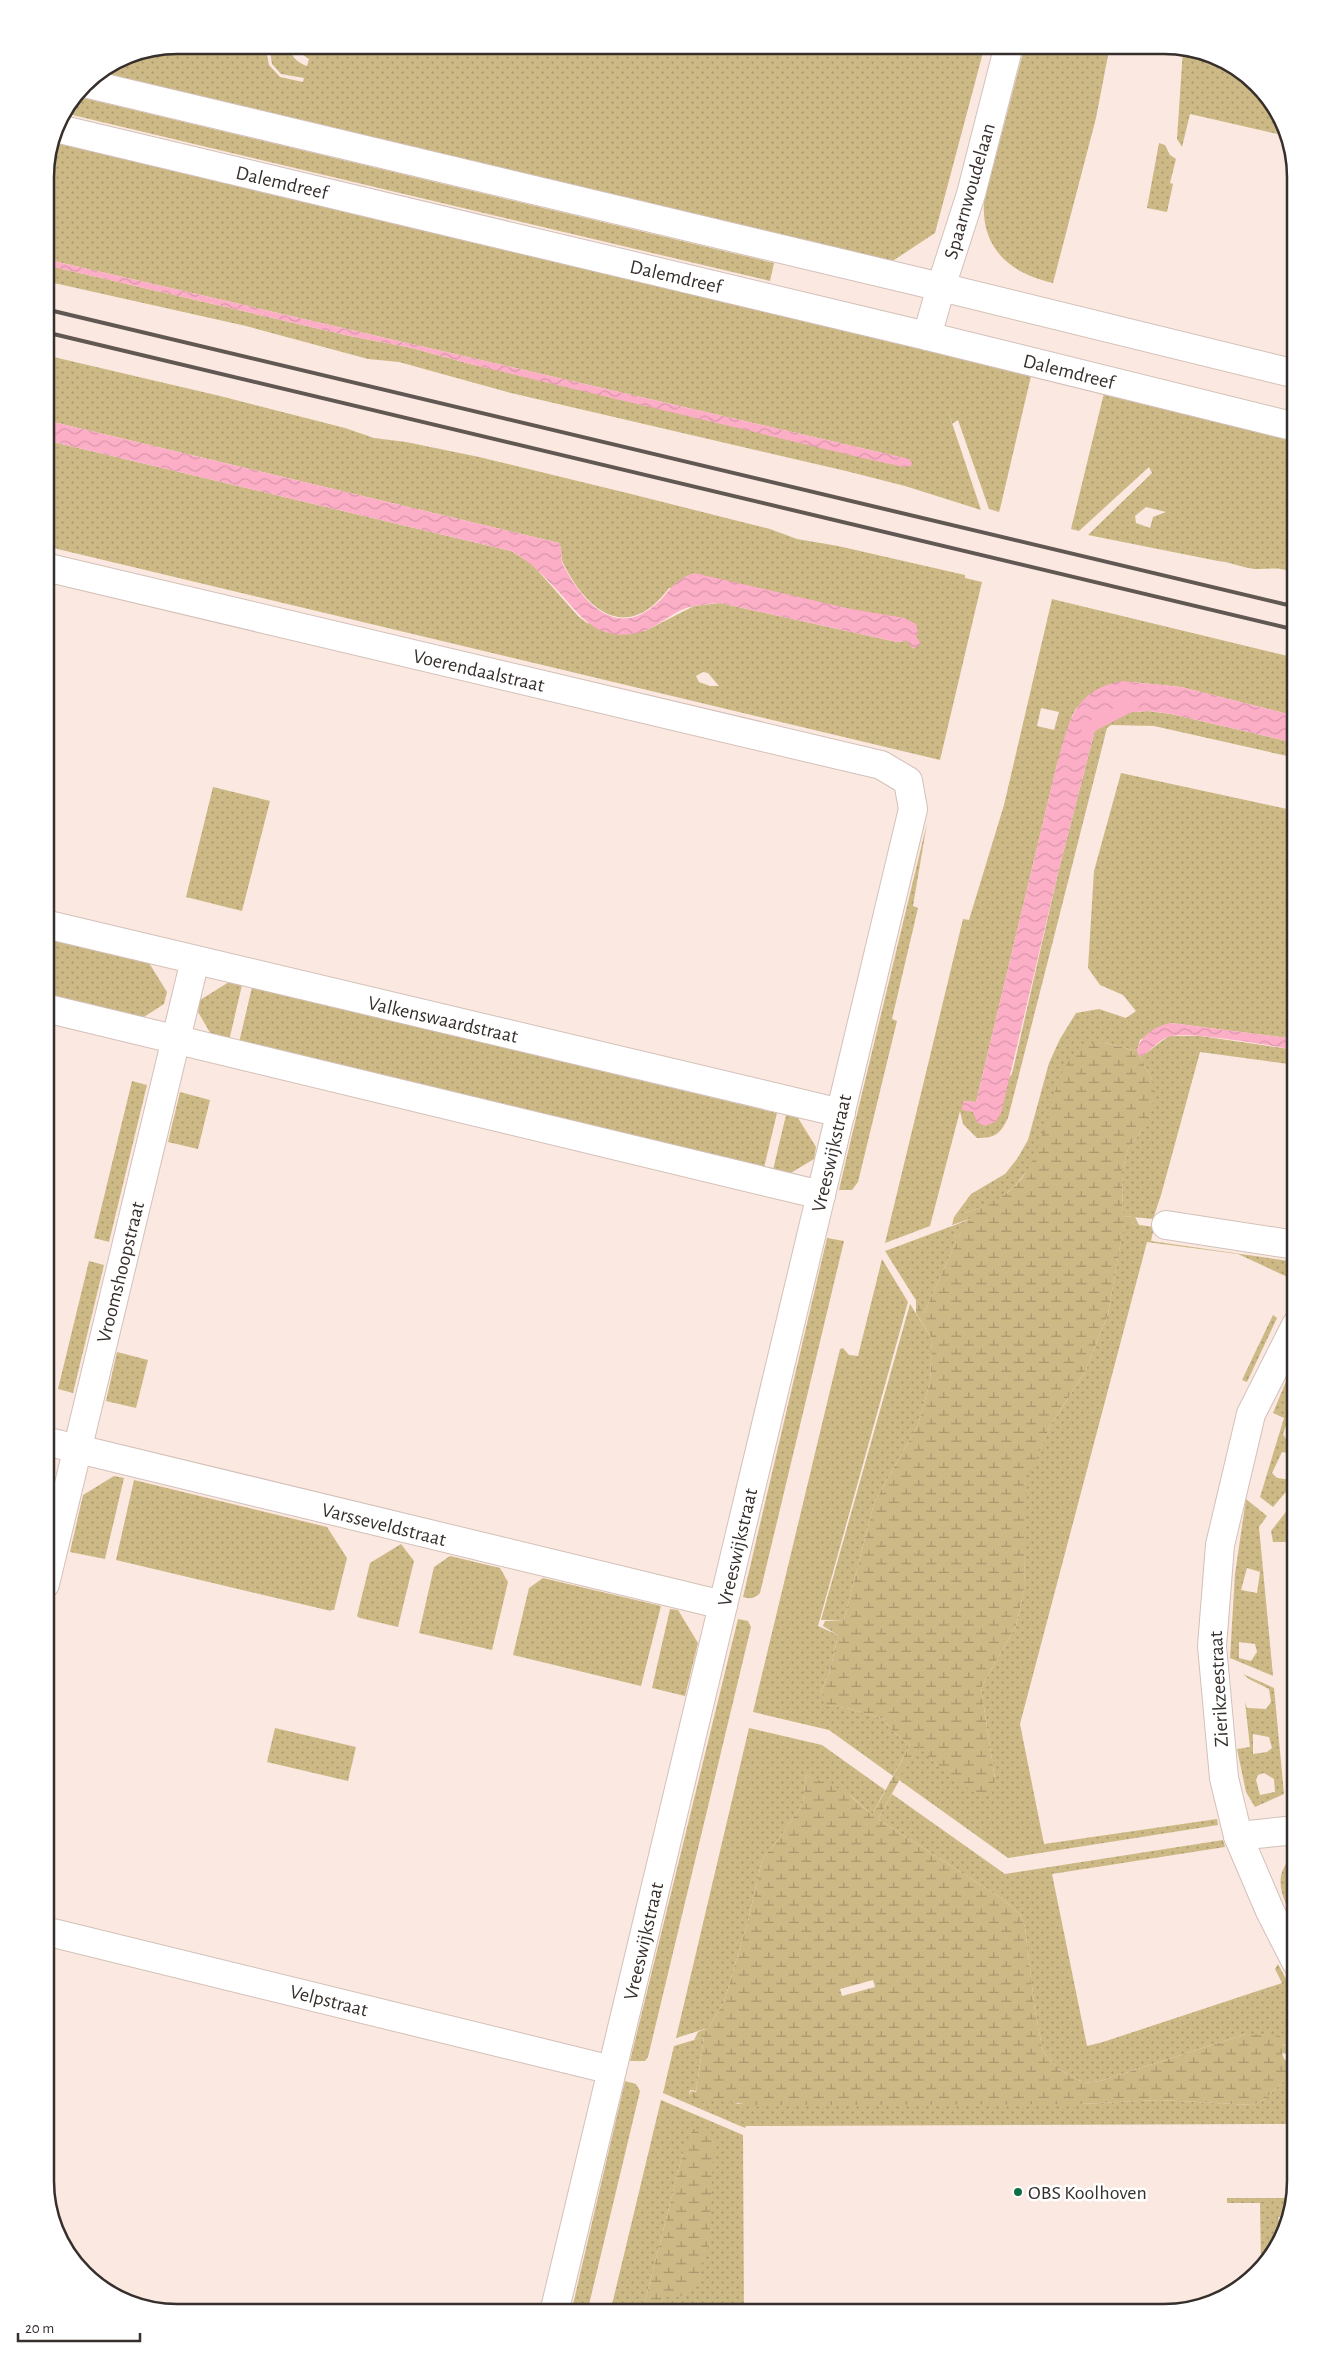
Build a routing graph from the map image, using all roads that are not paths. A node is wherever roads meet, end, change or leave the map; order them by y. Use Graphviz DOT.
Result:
graph roads {
  1 [pos="1007,54"];
  2 [pos="95,86"];
  3 [pos="63,130"];
  4 [pos="940,287"];
  5 [pos="927,336"];
  6 [pos="1287,372"];
  7 [pos="1287,425"];
  8 [pos="54,569"];
  9 [pos="908,782"];
  10 [pos="54,926"];
  11 [pos="195,960"];
  12 [pos="54,1010"];
  13 [pos="176,1040"];
  14 [pos="840,1113"];
  15 [pos="821,1195"];
  16 [pos="1166,1225"];
  17 [pos="1287,1244"];
  18 [pos="1287,1343"];
  19 [pos="54,1443"];
  20 [pos="77,1449"];
  21 [pos="54,1546"];
  22 [pos="723,1605"];
  23 [pos="1287,1831"];
  24 [pos="1238,1836"];
  25 [pos="54,1932"];
  26 [pos="1287,1944"];
  27 [pos="612,2070"];
  28 [pos="556,2304"];
  1 -- 4 [label="street, Spaarnwoudelaan"];
  2 -- 4 [label="street"];
  3 -- 5 [label="street, Dalemdreef"];
  4 -- 5 [label="street, Spaarnwoudelaan"];
  4 -- 6 [label="street"];
  5 -- 7 [label="street, Dalemdreef"];
  8 -- 9 [label="street, Voerendaalstraat"];
  9 -- 14 [label="street, Vreeswijkstraat"];
  10 -- 11 [label="street, Valkenswaardstraat"];
  11 -- 13 [label="street, Vroomshoopstraat"];
  11 -- 14 [label="street, Valkenswaardstraat"];
  12 -- 13 [label="street"];
  13 -- 15 [label="street"];
  13 -- 20 [label="street, Vroomshoopstraat"];
  14 -- 15 [label="street, Vreeswijkstraat"];
  15 -- 22 [label="street, Vreeswijkstraat"];
  16 -- 17 [label="street"];
  18 -- 24 [label="street, Zierikzeestraat"];
  19 -- 20 [label="street, Varsseveldstraat"];
  20 -- 21 [label="street, Vroomshoopstraat"];
  20 -- 22 [label="street, Varsseveldstraat"];
  22 -- 27 [label="street, Vreeswijkstraat"];
  23 -- 24 [label="street"];
  24 -- 26 [label="street, Zierikzeestraat"];
  25 -- 27 [label="street, Velpstraat"];
  27 -- 28 [label="street, Vreeswijkstraat"];
}
